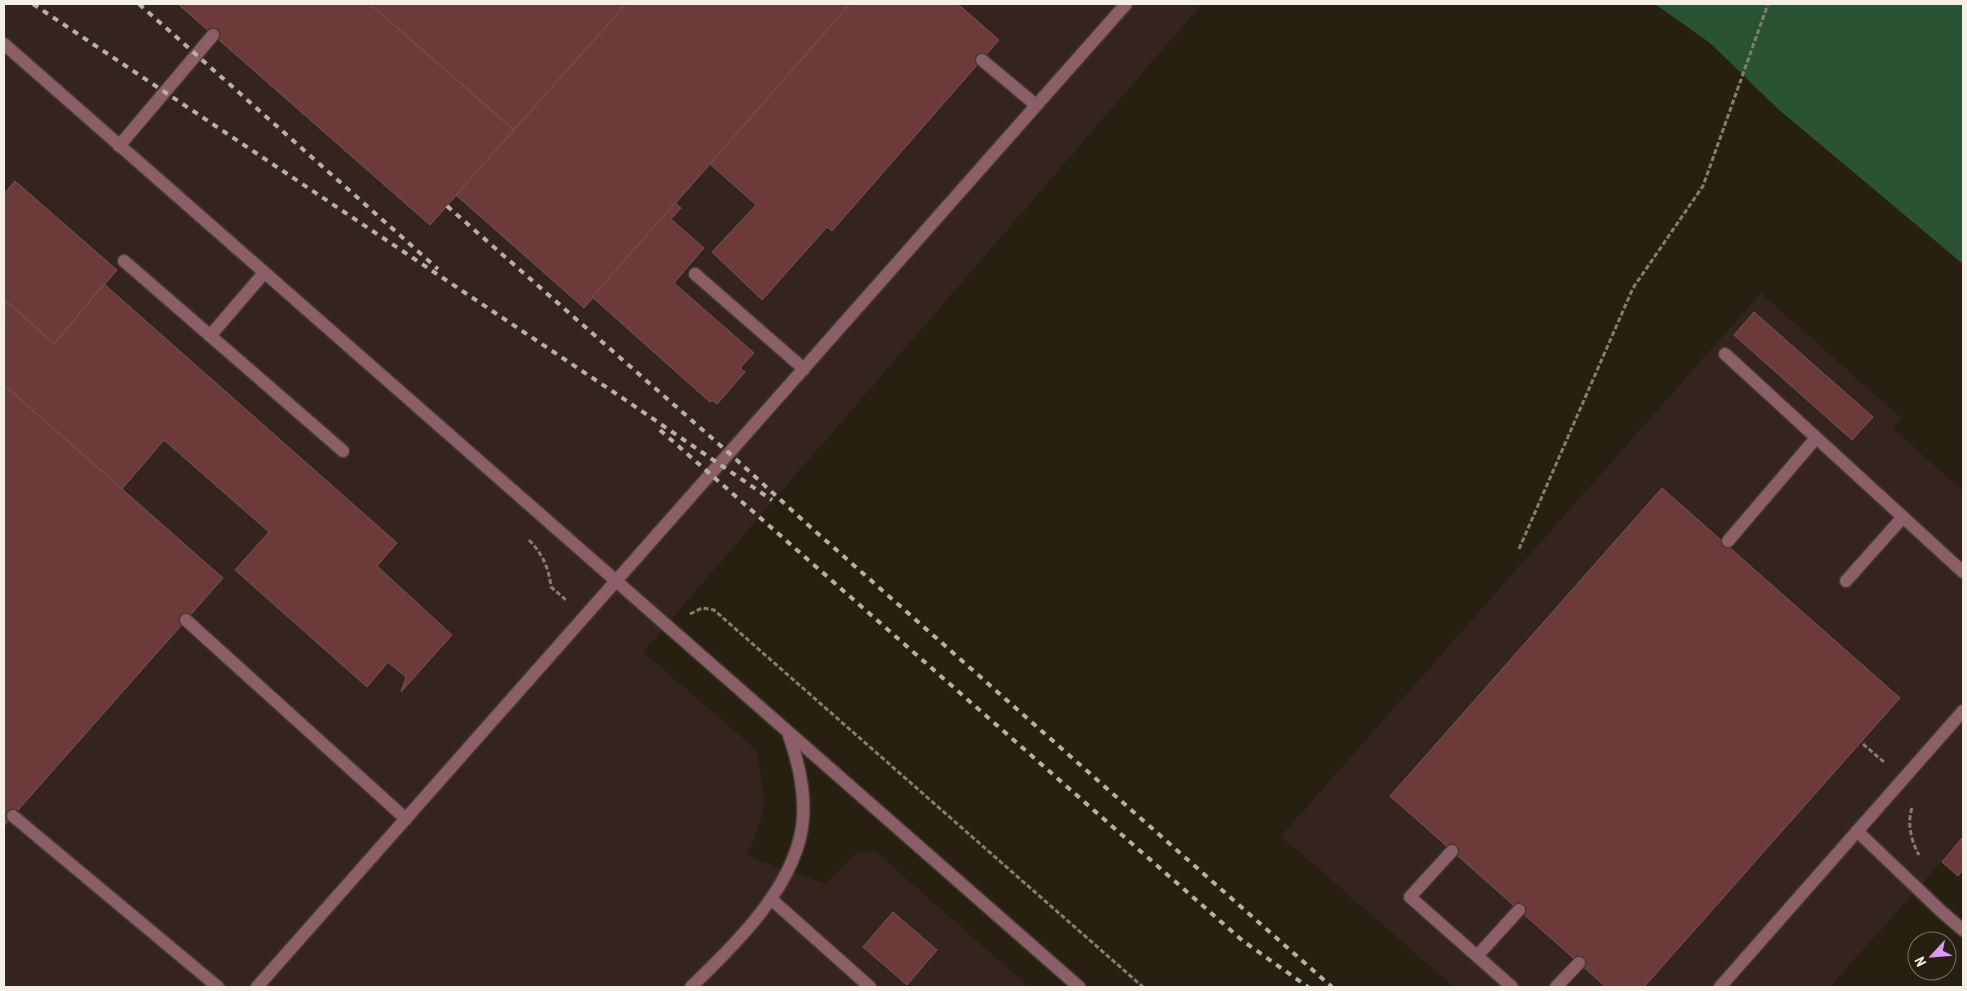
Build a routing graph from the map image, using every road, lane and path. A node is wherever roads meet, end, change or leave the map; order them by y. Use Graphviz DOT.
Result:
graph roads {
  1 [pos="1126,4"];
  2 [pos="1768,4"];
  3 [pos="213,35"];
  4 [pos="4,45"];
  5 [pos="982,60"];
  6 [pos="1036,105"];
  7 [pos="119,146"];
  8 [pos="124,261"];
  9 [pos="264,273"];
  10 [pos="695,274"];
  11 [pos="210,336"];
  12 [pos="1725,354"];
  13 [pos="804,369"];
  14 [pos="1816,438"];
  15 [pos="343,451"];
  16 [pos="1903,517"];
  17 [pos="528,540"];
  18 [pos="1728,540"];
  19 [pos="1519,549"];
  20 [pos="1963,572"];
  21 [pos="1846,581"];
  22 [pos="616,582"];
  23 [pos="584,616"];
  24 [pos="186,620"];
  25 [pos="672,632"];
  26 [pos="1963,711"];
  27 [pos="789,735"];
  28 [pos="1863,744"];
  29 [pos="1904,779"];
  30 [pos="13,816"];
  31 [pos="406,819"];
  32 [pos="1858,831"];
  33 [pos="1452,851"];
  34 [pos="1921,858"];
  35 [pos="771,899"];
  36 [pos="1519,910"];
  37 [pos="1963,930"];
  38 [pos="1477,956"];
  39 [pos="1579,963"];
  40 [pos="218,987"];
  41 [pos="257,987"];
  42 [pos="691,987"];
  43 [pos="870,987"];
  44 [pos="1079,987"];
  45 [pos="1144,987"];
  46 [pos="1512,987"];
  47 [pos="1556,987"];
  48 [pos="1720,987"];
  1 -- 6 [label="street"];
  2 -- 19 [label="path"];
  3 -- 7 [label="street"];
  4 -- 7 [label="street"];
  5 -- 6 [label="street"];
  6 -- 13 [label="street"];
  7 -- 9 [label="street"];
  8 -- 11 [label="street"];
  9 -- 11 [label="street"];
  9 -- 22 [label="street"];
  10 -- 13 [label="street"];
  11 -- 15 [label="street"];
  12 -- 14 [label="street"];
  13 -- 22 [label="street"];
  14 -- 16 [label="street"];
  14 -- 18 [label="street"];
  16 -- 20 [label="street"];
  16 -- 21 [label="street"];
  17 -- 23 [label="path"];
  22 -- 23 [label="street"];
  22 -- 25 [label="street"];
  23 -- 31 [label="street"];
  24 -- 31 [label="street"];
  25 -- 27 [label="street"];
  25 -- 45 [label="path"];
  26 -- 29 [label="street"];
  27 -- 35 [label="street"];
  27 -- 44 [label="street"];
  28 -- 29 [label="path"];
  29 -- 32 [label="street"];
  29 -- 34 [label="path"];
  30 -- 40 [label="street"];
  31 -- 41 [label="street"];
  32 -- 37 [label="street"];
  32 -- 48 [label="street"];
  33 -- 38 [label="street"];
  35 -- 42 [label="street"];
  35 -- 43 [label="street"];
  36 -- 38 [label="street"];
  38 -- 46 [label="street"];
  39 -- 47 [label="street"];
}
